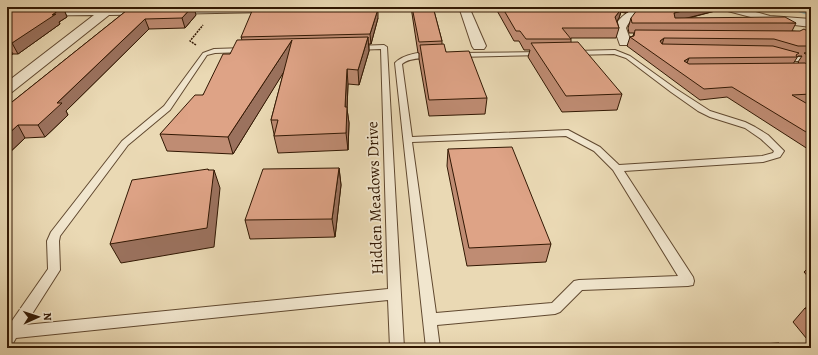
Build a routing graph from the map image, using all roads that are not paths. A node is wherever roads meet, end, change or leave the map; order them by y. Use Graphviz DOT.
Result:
graph roads {
  1 [pos="370,7"];
  2 [pos="464,7"];
  3 [pos="663,7"];
  4 [pos="724,7"];
  5 [pos="303,8"];
  6 [pos="109,9"];
  7 [pos="7,14"];
  8 [pos="811,22"];
  9 [pos="625,38"];
  10 [pos="479,46"];
  11 [pos="345,48"];
  12 [pos="258,50"];
  13 [pos="568,53"];
  14 [pos="552,54"];
  15 [pos="777,54"];
  16 [pos="811,59"];
  17 [pos="7,89"];
  18 [pos="407,140"];
  19 [pos="618,168"];
  20 [pos="394,294"];
  21 [pos="430,320"];
  22 [pos="10,336"];
  23 [pos="397,348"];
  24 [pos="433,348"];
  1 -- 5 [label="street"];
  2 -- 10 [label="street"];
  3 -- 9 [label="street"];
  4 -- 8 [label="street"];
  5 -- 6 [label="street"];
  6 -- 7 [label="street"];
  6 -- 17 [label="street"];
  11 -- 20 [label="lane, Hidden Meadows Drive"];
  12 -- 22 [label="lane"];
  13 -- 19 [label="lane"];
  14 -- 18 [label="lane"];
  15 -- 16 [label="lane"];
  18 -- 19 [label="lane"];
  18 -- 21 [label="lane"];
  19 -- 21 [label="lane"];
  20 -- 22 [label="lane"];
  20 -- 23 [label="lane, Hidden Meadows Drive"];
  21 -- 24 [label="lane"];
}
